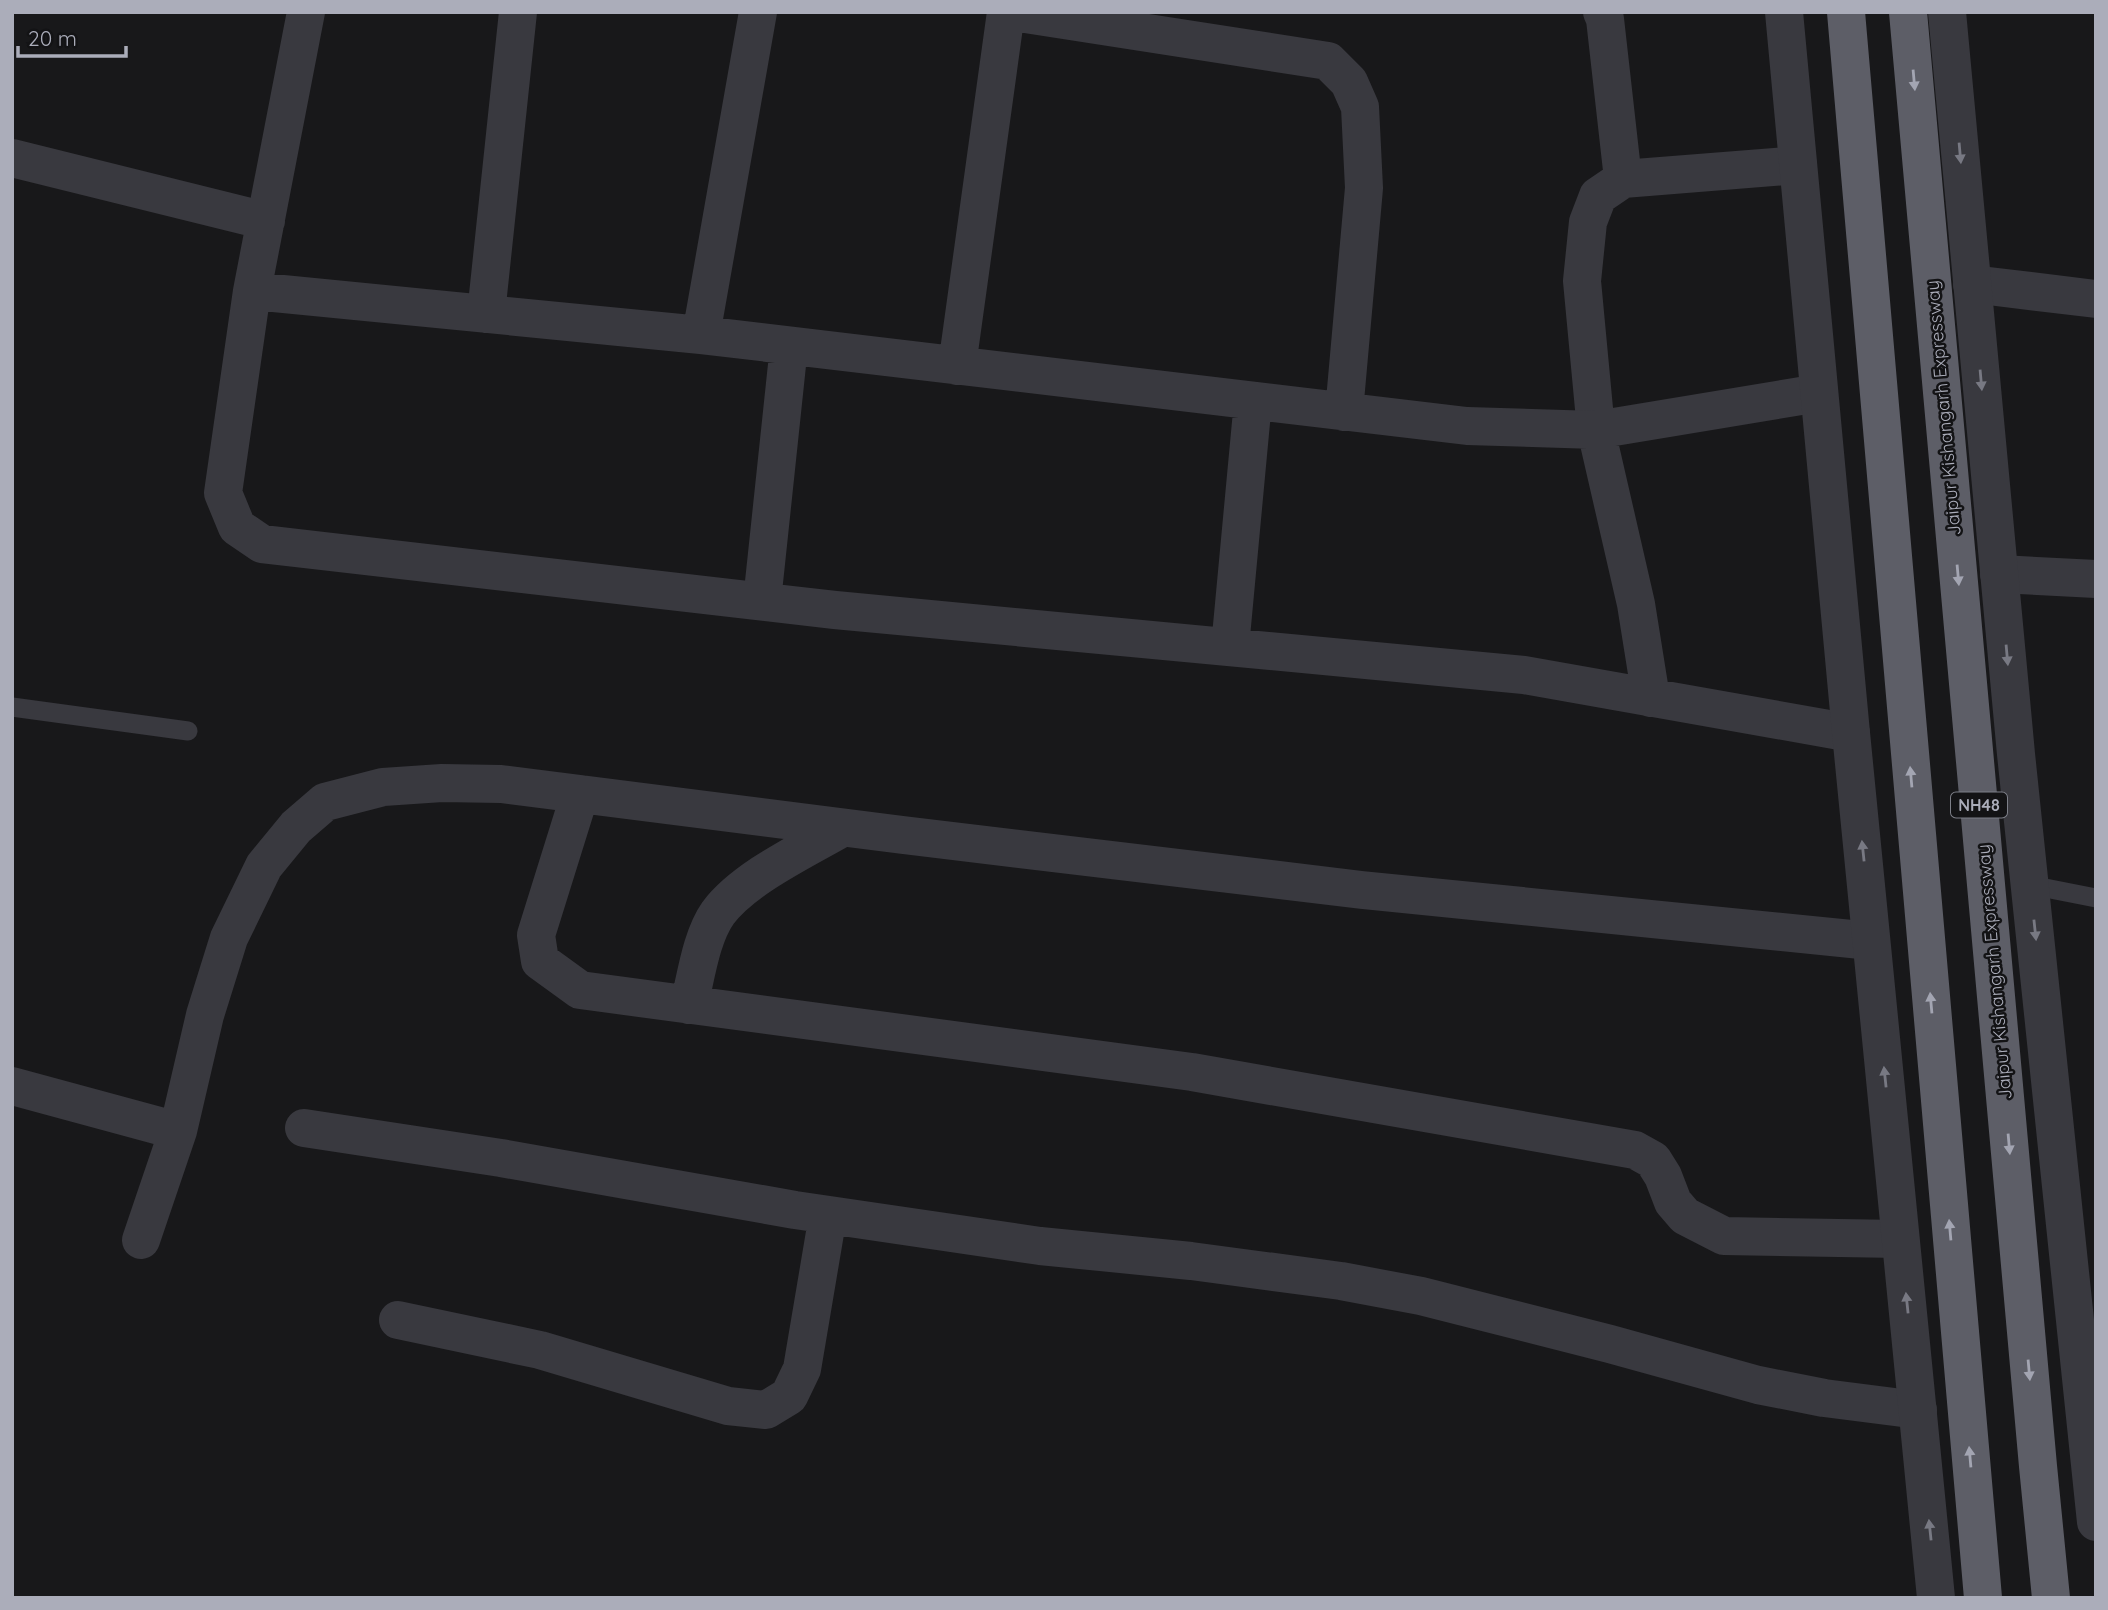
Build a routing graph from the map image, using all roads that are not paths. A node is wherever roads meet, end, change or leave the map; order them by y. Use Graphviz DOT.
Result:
graph roads {
  1 [pos="306,12"];
  2 [pos="519,12"];
  3 [pos="758,12"];
  4 [pos="1006,12"];
  5 [pos="1012,12"];
  6 [pos="1602,12"];
  7 [pos="1784,12"];
  8 [pos="1846,12"];
  9 [pos="1908,12"];
  10 [pos="1947,12"];
  11 [pos="12,158"];
  12 [pos="1798,165"];
  13 [pos="1623,179"];
  14 [pos="266,221"];
  15 [pos="1972,284"];
  16 [pos="252,291"];
  17 [pos="2096,299"];
  18 [pos="486,314"];
  19 [pos="701,335"];
  20 [pos="789,346"];
  21 [pos="957,366"];
  22 [pos="1819,393"];
  23 [pos="1253,401"];
  24 [pos="1344,412"];
  25 [pos="1596,430"];
  26 [pos="1999,573"];
  27 [pos="2096,579"];
  28 [pos="762,601"];
  29 [pos="1230,647"];
  30 [pos="1651,698"];
  31 [pos="12,706"];
  32 [pos="188,730"];
  33 [pos="1851,733"];
  34 [pos="580,794"];
  35 [pos="842,828"];
  36 [pos="2030,885"];
  37 [pos="2096,898"];
  38 [pos="1871,941"];
  39 [pos="689,1005"];
  40 [pos="12,1086"];
  41 [pos="304,1128"];
  42 [pos="178,1132"];
  43 [pos="828,1215"];
  44 [pos="1900,1239"];
  45 [pos="141,1240"];
  46 [pos="398,1320"];
  47 [pos="1918,1410"];
  48 [pos="2096,1522"];
  49 [pos="1936,1598"];
  50 [pos="1983,1598"];
  51 [pos="2052,1598"];
  1 -- 14 [label="street"];
  2 -- 18 [label="street"];
  3 -- 19 [label="street"];
  4 -- 21 [label="street"];
  5 -- 24 [label="street"];
  6 -- 13 [label="street"];
  7 -- 12 [label="street"];
  50 -- 8 [label="highway, one-way"];
  9 -- 51 [label="highway, Jaipur Kishangarh Expressway / NH48, one-way"];
  10 -- 15 [label="street, one-way"];
  11 -- 14 [label="street"];
  12 -- 13 [label="street"];
  12 -- 22 [label="street"];
  13 -- 25 [label="street"];
  14 -- 16 [label="street"];
  15 -- 17 [label="street"];
  15 -- 26 [label="street, one-way"];
  16 -- 18 [label="street"];
  16 -- 28 [label="street"];
  18 -- 19 [label="street"];
  19 -- 20 [label="street"];
  20 -- 21 [label="street"];
  20 -- 28 [label="street"];
  21 -- 23 [label="street"];
  22 -- 25 [label="street"];
  22 -- 33 [label="street"];
  23 -- 24 [label="street"];
  23 -- 29 [label="street"];
  24 -- 25 [label="street"];
  25 -- 30 [label="street"];
  26 -- 27 [label="street"];
  26 -- 36 [label="street, one-way"];
  28 -- 29 [label="street"];
  29 -- 30 [label="street"];
  30 -- 33 [label="street"];
  31 -- 32 [label="lane"];
  38 -- 33 [label="street, one-way"];
  34 -- 35 [label="street"];
  34 -- 39 [label="street"];
  34 -- 42 [label="street"];
  35 -- 38 [label="street"];
  35 -- 39 [label="street"];
  36 -- 37 [label="lane"];
  36 -- 48 [label="street, one-way"];
  44 -- 38 [label="street, one-way"];
  39 -- 44 [label="street"];
  40 -- 42 [label="street"];
  41 -- 43 [label="street"];
  42 -- 45 [label="street"];
  43 -- 46 [label="street"];
  43 -- 47 [label="street"];
  47 -- 44 [label="street, one-way"];
  49 -- 47 [label="street, one-way"];
}
